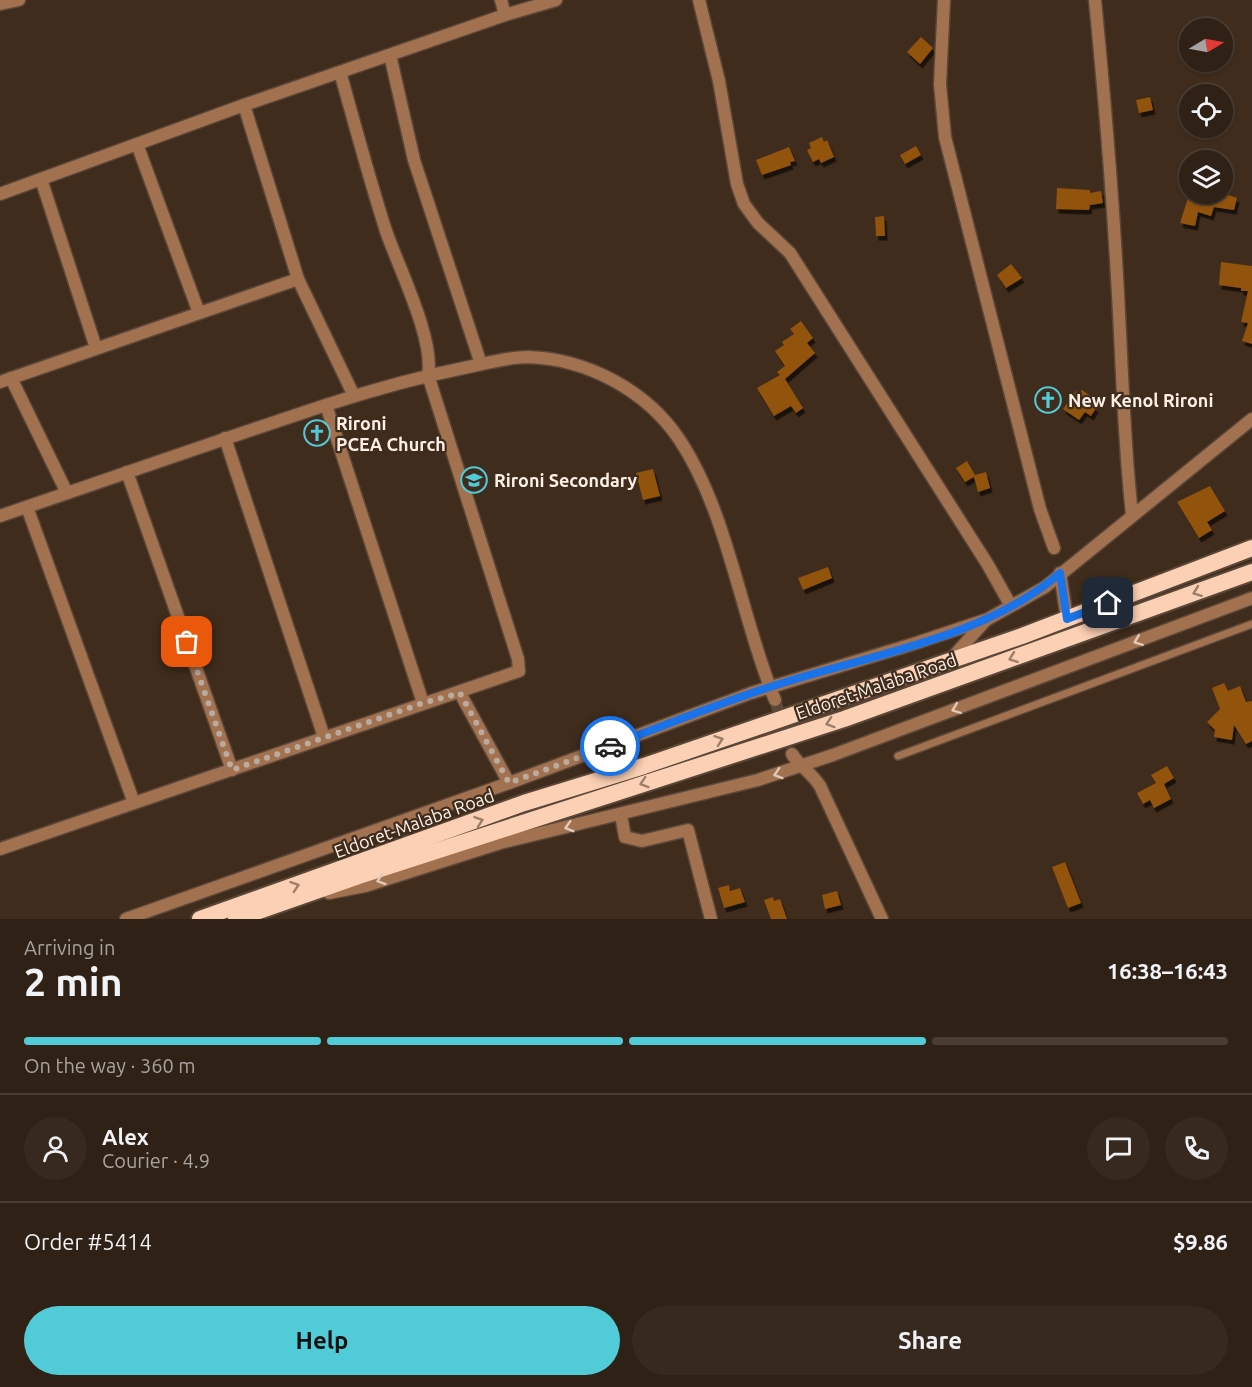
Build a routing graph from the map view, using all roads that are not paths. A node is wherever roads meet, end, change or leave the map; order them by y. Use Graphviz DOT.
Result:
graph roads {
  1 [pos="19,0"];
  2 [pos="501,0"];
  3 [pos="556,0"];
  4 [pos="699,0"];
  5 [pos="944,0"];
  6 [pos="1095,0"];
  7 [pos="0,4"];
  8 [pos="505,15"];
  9 [pos="390,55"];
  10 [pos="340,72"];
  11 [pos="244,105"];
  12 [pos="137,144"];
  13 [pos="41,179"];
  14 [pos="0,194"];
  15 [pos="298,279"];
  16 [pos="199,313"];
  17 [pos="96,348"];
  18 [pos="481,364"];
  19 [pos="428,375"];
  20 [pos="4,378"];
  21 [pos="354,396"];
  22 [pos="326,405"];
  23 [pos="1252,419"];
  24 [pos="225,438"];
  25 [pos="127,472"];
  26 [pos="67,493"];
  27 [pos="27,507"];
  28 [pos="1132,514"];
  29 [pos="0,516"];
  30 [pos="1054,548"];
  31 [pos="1252,548"];
  32 [pos="1252,572"];
  33 [pos="1060,573"];
  34 [pos="1252,598"];
  35 [pos="1011,606"];
  36 [pos="988,619"];
  37 [pos="1067,619"];
  38 [pos="1252,624"];
  39 [pos="951,659"];
  40 [pos="770,687"];
  41 [pos="460,693"];
  42 [pos="775,700"];
  43 [pos="423,703"];
  44 [pos="324,737"];
  45 [pos="792,754"];
  46 [pos="898,756"];
  47 [pos="800,766"];
  48 [pos="232,770"];
  49 [pos="509,783"];
  50 [pos="134,803"];
  51 [pos="621,815"];
  52 [pos="0,849"];
  53 [pos="126,919"];
  54 [pos="200,919"];
  55 [pos="236,919"];
  56 [pos="257,919"];
  57 [pos="711,919"];
  58 [pos="882,919"];
  1 -- 7 [label="street"];
  2 -- 8 [label="street"];
  3 -- 8 [label="street"];
  4 -- 35 [label="street"];
  5 -- 30 [label="street"];
  6 -- 28 [label="street"];
  8 -- 9 [label="street"];
  9 -- 10 [label="street"];
  9 -- 18 [label="street"];
  10 -- 11 [label="street"];
  10 -- 19 [label="street"];
  11 -- 12 [label="street"];
  11 -- 15 [label="street"];
  12 -- 13 [label="street"];
  12 -- 16 [label="street"];
  13 -- 14 [label="street"];
  13 -- 17 [label="street"];
  15 -- 16 [label="street"];
  15 -- 21 [label="street"];
  16 -- 17 [label="street"];
  17 -- 20 [label="street"];
  18 -- 19 [label="street"];
  18 -- 40 [label="street"];
  19 -- 21 [label="street"];
  19 -- 41 [label="street"];
  20 -- 26 [label="street"];
  21 -- 22 [label="street"];
  22 -- 24 [label="street"];
  22 -- 43 [label="street"];
  23 -- 28 [label="street"];
  24 -- 25 [label="street"];
  24 -- 44 [label="street"];
  25 -- 26 [label="street"];
  25 -- 48 [label="street"];
  26 -- 27 [label="street"];
  27 -- 29 [label="street"];
  27 -- 50 [label="street"];
  28 -- 33 [label="street"];
  31 -- 37 [label="highway, Eldoret-Malaba Road"];
  32 -- 55 [label="highway, Eldoret-Malaba Road, one-way"];
  33 -- 35 [label="street"];
  33 -- 37 [label="street"];
  34 -- 47 [label="street, one-way"];
  35 -- 36 [label="street"];
  36 -- 39 [label="street"];
  36 -- 40 [label="street"];
  37 -- 39 [label="highway, Eldoret-Malaba Road"];
  38 -- 46 [label="lane"];
  54 -- 39 [label="highway, Eldoret-Malaba Road, one-way"];
  40 -- 42 [label="street"];
  40 -- 49 [label="street"];
  41 -- 43 [label="street"];
  41 -- 49 [label="street"];
  43 -- 44 [label="street"];
  44 -- 48 [label="street"];
  45 -- 47 [label="street"];
  47 -- 51 [label="street, one-way"];
  47 -- 58 [label="street"];
  48 -- 50 [label="street"];
  49 -- 53 [label="street"];
  50 -- 52 [label="street"];
  51 -- 56 [label="street, one-way"];
  51 -- 57 [label="street"];
}
